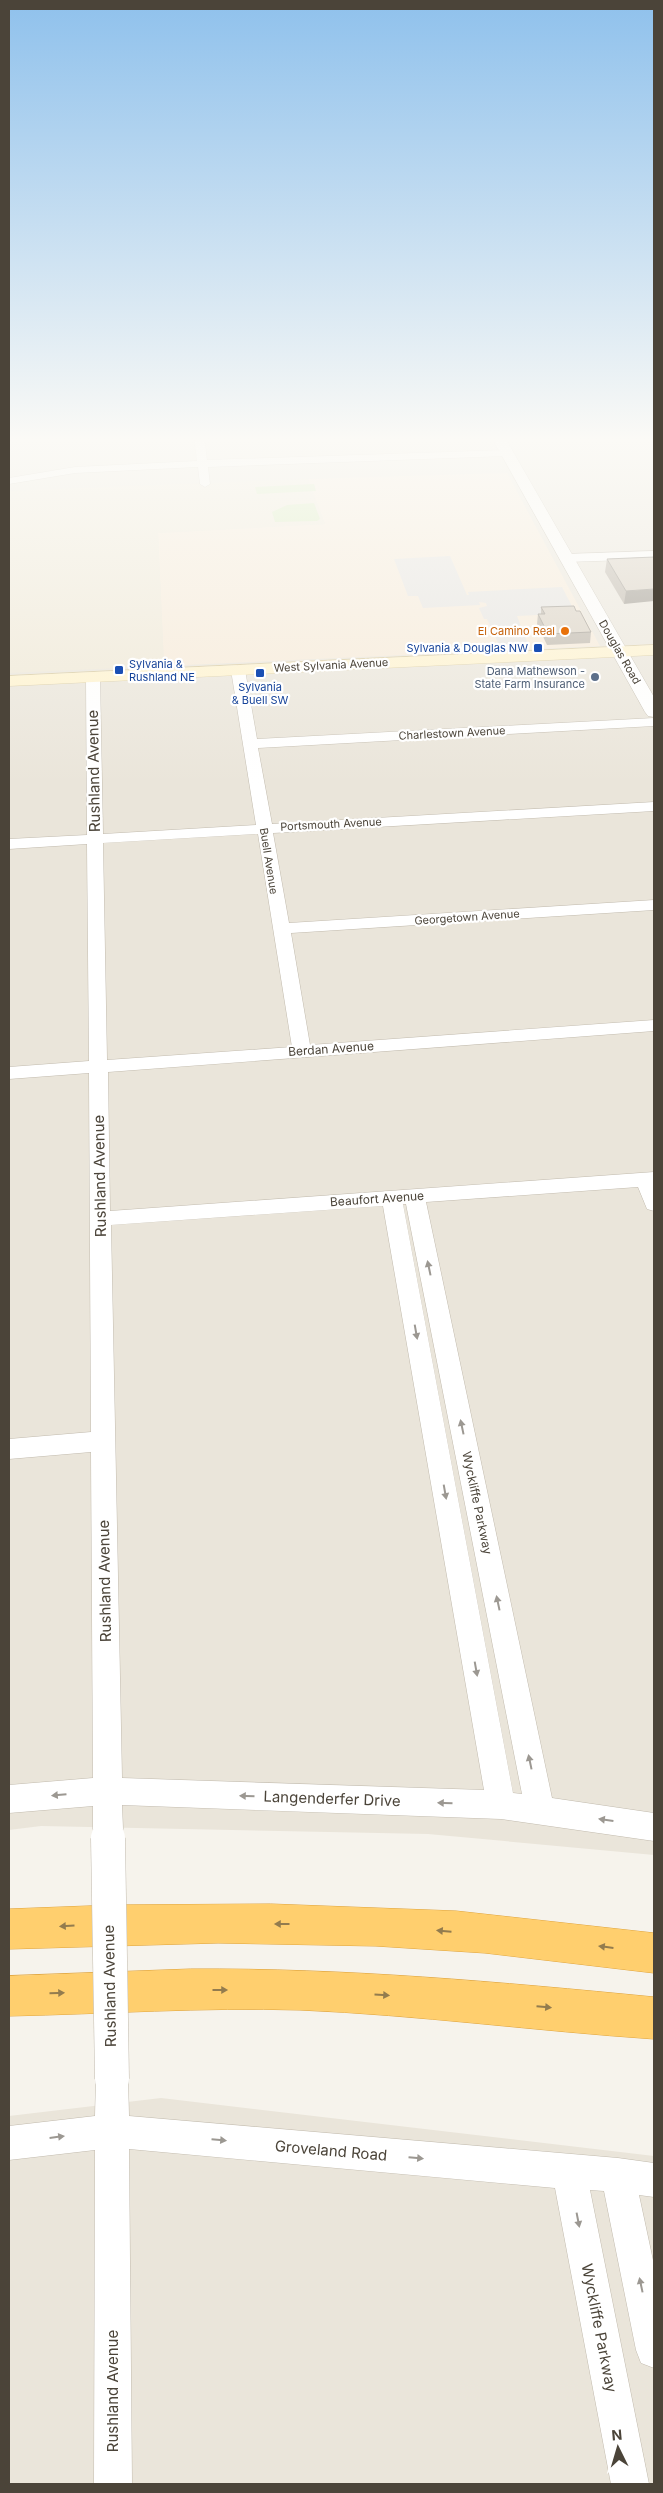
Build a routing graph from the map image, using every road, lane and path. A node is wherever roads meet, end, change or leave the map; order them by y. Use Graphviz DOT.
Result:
graph roads {
  1 [pos="564,552"];
  2 [pos="654,555"];
  3 [pos="567,558"];
  4 [pos="654,650"];
  5 [pos="620,652"];
  6 [pos="238,670"];
  7 [pos="93,677"];
  8 [pos="9,681"];
  9 [pos="654,712"];
  10 [pos="654,722"];
  11 [pos="250,744"];
  12 [pos="654,806"];
  13 [pos="264,828"];
  14 [pos="95,838"];
  15 [pos="9,844"];
  16 [pos="654,905"];
  17 [pos="280,929"];
  18 [pos="654,1026"];
  19 [pos="302,1051"];
  20 [pos="98,1067"];
  21 [pos="9,1073"];
  22 [pos="650,1180"];
  23 [pos="403,1197"];
  24 [pos="654,1204"];
  25 [pos="100,1219"];
  26 [pos="103,1441"];
  27 [pos="9,1449"];
  28 [pos="108,1791"];
  29 [pos="9,1799"];
  30 [pos="501,1804"];
  31 [pos="540,1810"];
  32 [pos="654,1827"];
  33 [pos="9,1929"];
  34 [pos="654,1953"];
  35 [pos="9,1996"];
  36 [pos="654,2018"];
  37 [pos="113,2131"];
  38 [pos="9,2143"];
  39 [pos="569,2172"];
  40 [pos="618,2175"];
  41 [pos="654,2180"];
  42 [pos="654,2350"];
  43 [pos="113,2484"];
  44 [pos="630,2484"];
  1 -- 3 [label="street, Douglas Road"];
  2 -- 3 [label="street"];
  3 -- 5 [label="street, Douglas Road"];
  4 -- 5 [label="main road, West Sylvania Avenue"];
  5 -- 6 [label="main road, West Sylvania Avenue"];
  5 -- 9 [label="street, Douglas Road"];
  6 -- 7 [label="main road, West Sylvania Avenue"];
  6 -- 11 [label="street, Buell Avenue"];
  7 -- 8 [label="main road, West Sylvania Avenue"];
  7 -- 14 [label="street, Rushland Avenue"];
  10 -- 11 [label="street, Charlestown Avenue"];
  11 -- 13 [label="street, Buell Avenue"];
  12 -- 13 [label="street, Portsmouth Avenue"];
  13 -- 14 [label="street, Portsmouth Avenue"];
  13 -- 17 [label="street, Buell Avenue"];
  14 -- 15 [label="street, Portsmouth Avenue"];
  14 -- 20 [label="street, Rushland Avenue"];
  16 -- 17 [label="street, Georgetown Avenue"];
  17 -- 19 [label="street, Buell Avenue"];
  18 -- 19 [label="street, Berdan Avenue"];
  19 -- 20 [label="street, Berdan Avenue"];
  20 -- 21 [label="street, Berdan Avenue"];
  20 -- 25 [label="street, Rushland Avenue"];
  22 -- 23 [label="street, Beaufort Avenue"];
  22 -- 24 [label="street"];
  23 -- 25 [label="street, Beaufort Avenue"];
  23 -- 30 [label="street, one-way"];
  31 -- 23 [label="street, Wyckliffe Parkway, one-way"];
  25 -- 26 [label="street, Rushland Avenue"];
  26 -- 27 [label="street"];
  26 -- 28 [label="street, Rushland Avenue"];
  28 -- 29 [label="street, Langenderfer Drive, one-way"];
  30 -- 28 [label="street, Langenderfer Drive, one-way"];
  28 -- 37 [label="street, Rushland Avenue, bridge"];
  30 -- 31 [label="street, Langenderfer Drive"];
  32 -- 31 [label="street, Langenderfer Drive, one-way"];
  34 -- 33 [label="highway, one-way"];
  35 -- 36 [label="highway, one-way"];
  38 -- 37 [label="street, Groveland Road, one-way"];
  37 -- 39 [label="street, Groveland Road, one-way"];
  37 -- 43 [label="street, Rushland Avenue"];
  39 -- 40 [label="street, Groveland Road"];
  39 -- 44 [label="street, Wyckliffe Parkway, one-way"];
  40 -- 41 [label="street, Groveland Road"];
  42 -- 40 [label="street, one-way"];
}
